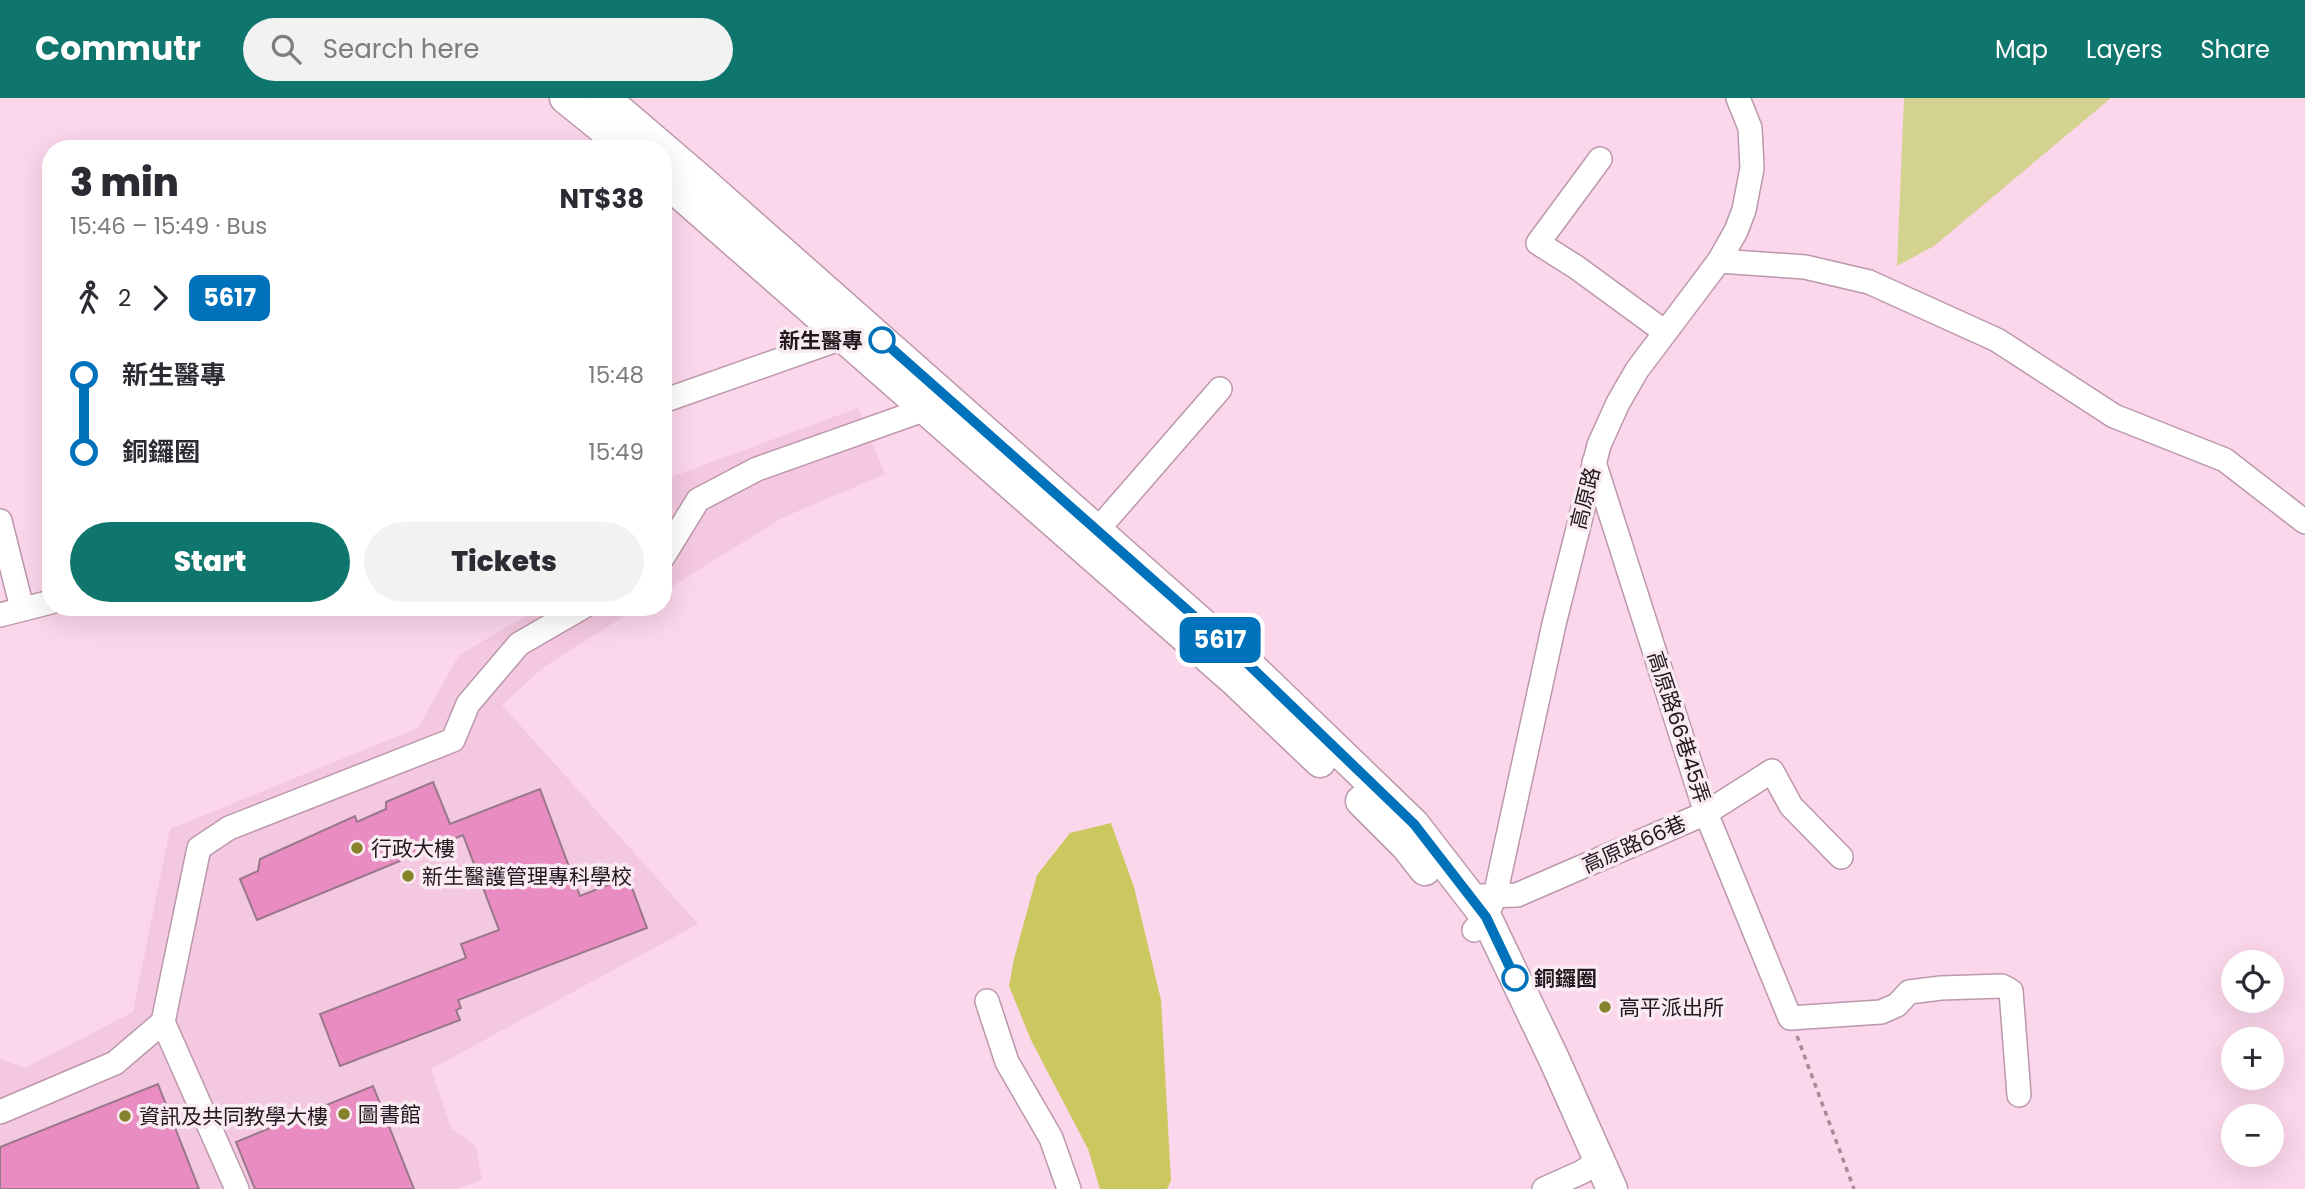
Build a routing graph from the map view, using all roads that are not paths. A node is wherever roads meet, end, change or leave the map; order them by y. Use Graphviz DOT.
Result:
graph roads {
  1 [pos="565,98"];
  2 [pos="605,98"];
  3 [pos="1738,98"];
  4 [pos="617,140"];
  5 [pos="647,140"];
  6 [pos="1600,159"];
  7 [pos="672,164"];
  8 [pos="672,185"];
  9 [pos="727,219"];
  10 [pos="1718,261"];
  11 [pos="1665,332"];
  12 [pos="845,337"];
  13 [pos="1220,389"];
  14 [pos="672,398"];
  15 [pos="934,401"];
  16 [pos="1594,463"];
  17 [pos="0,522"];
  18 [pos="2305,522"];
  19 [pos="1090,539"];
  20 [pos="672,542"];
  21 [pos="42,604"];
  22 [pos="11,612"];
  23 [pos="567,616"];
  24 [pos="1706,813"];
  25 [pos="1841,857"];
  26 [pos="1481,910"];
  27 [pos="987,1001"];
  28 [pos="163,1022"];
  29 [pos="2019,1095"];
  30 [pos="0,1112"];
  31 [pos="1590,1174"];
  32 [pos="237,1189"];
  33 [pos="1069,1189"];
  34 [pos="1544,1189"];
  35 [pos="1612,1189"];
  1 -- 4 [label="main road"];
  2 -- 5 [label="main road"];
  3 -- 10 [label="street, 高原路"];
  6 -- 11 [label="street"];
  7 -- 9 [label="main road"];
  8 -- 9 [label="main road"];
  9 -- 12 [label="main road"];
  9 -- 15 [label="main road"];
  10 -- 11 [label="street, 高原路"];
  10 -- 18 [label="street"];
  11 -- 16 [label="street, 高原路"];
  12 -- 14 [label="street"];
  12 -- 15 [label="main road"];
  13 -- 19 [label="street"];
  15 -- 19 [label="main road"];
  15 -- 20 [label="street"];
  16 -- 24 [label="street, 高原路66巷45弄"];
  16 -- 26 [label="street, 高原路"];
  17 -- 22 [label="street"];
  19 -- 26 [label="main road"];
  21 -- 22 [label="street"];
  23 -- 28 [label="street"];
  24 -- 25 [label="street, 高原路66巷45弄"];
  24 -- 26 [label="street, 高原路66巷"];
  24 -- 29 [label="street, 高原路66巷"];
  26 -- 31 [label="main road"];
  27 -- 33 [label="street"];
  28 -- 30 [label="street"];
  28 -- 32 [label="street"];
  31 -- 34 [label="street"];
  31 -- 35 [label="main road"];
}
